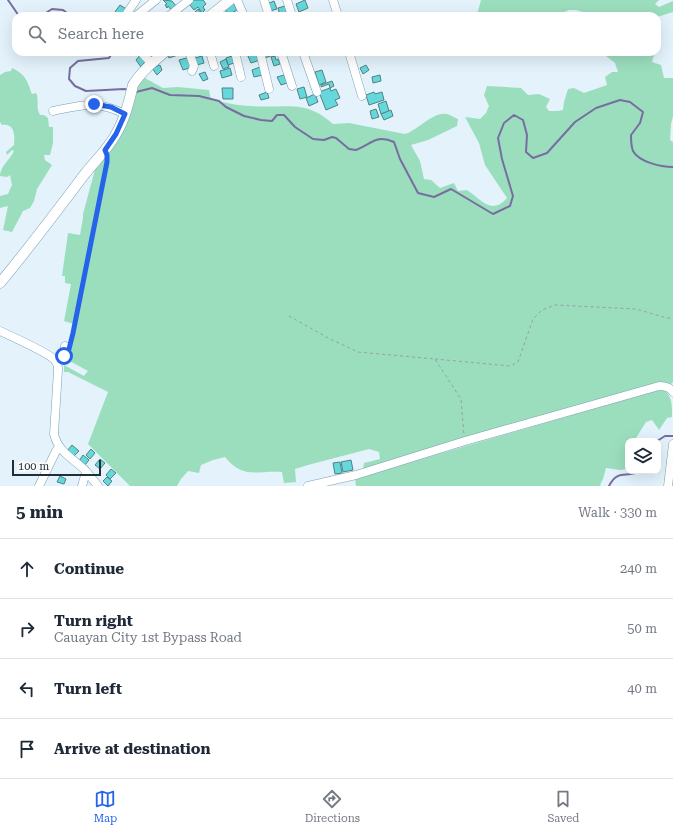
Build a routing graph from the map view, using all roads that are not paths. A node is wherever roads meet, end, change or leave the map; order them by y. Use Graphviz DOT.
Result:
graph roads {
  1 [pos="136,0"];
  2 [pos="156,0"];
  3 [pos="190,0"];
  4 [pos="230,0"];
  5 [pos="237,0"];
  6 [pos="264,0"];
  7 [pos="287,0"];
  8 [pos="332,0"];
  9 [pos="128,12"];
  10 [pos="141,12"];
  11 [pos="174,12"];
  12 [pos="220,12"];
  13 [pos="242,12"];
  14 [pos="268,12"];
  15 [pos="291,12"];
  16 [pos="336,12"];
  17 [pos="145,56"];
  18 [pos="160,56"];
  19 [pos="190,56"];
  20 [pos="211,56"];
  21 [pos="236,56"];
  22 [pos="261,56"];
  23 [pos="282,56"];
  24 [pos="305,56"];
  25 [pos="350,56"];
  26 [pos="151,63"];
  27 [pos="214,66"];
  28 [pos="192,72"];
  29 [pos="241,77"];
  30 [pos="292,86"];
  31 [pos="269,89"];
  32 [pos="317,92"];
  33 [pos="362,96"];
  34 [pos="53,111"];
  35 [pos="125,114"];
  36 [pos="0,283"];
  37 [pos="0,331"];
  38 [pos="68,346"];
  39 [pos="56,362"];
  40 [pos="673,392"];
  41 [pos="673,444"];
  42 [pos="59,447"];
  43 [pos="86,472"];
  44 [pos="39,486"];
  45 [pos="82,486"];
  46 [pos="98,486"];
  47 [pos="308,486"];
  48 [pos="668,486"];
  1 -- 9 [label="street"];
  2 -- 10 [label="street"];
  3 -- 11 [label="street"];
  4 -- 12 [label="main road"];
  5 -- 13 [label="street"];
  6 -- 14 [label="street"];
  7 -- 15 [label="street"];
  8 -- 16 [label="street"];
  17 -- 26 [label="street"];
  18 -- 26 [label="main road"];
  19 -- 28 [label="street"];
  20 -- 27 [label="street"];
  21 -- 29 [label="street"];
  22 -- 31 [label="street"];
  23 -- 30 [label="street"];
  24 -- 32 [label="street"];
  25 -- 33 [label="street"];
  26 -- 35 [label="main road"];
  34 -- 35 [label="street"];
  35 -- 36 [label="main road"];
  37 -- 39 [label="street"];
  38 -- 39 [label="street"];
  39 -- 42 [label="street"];
  40 -- 47 [label="street"];
  41 -- 48 [label="street"];
  42 -- 43 [label="street"];
  42 -- 44 [label="street"];
  43 -- 45 [label="street"];
  43 -- 46 [label="street"];
}
